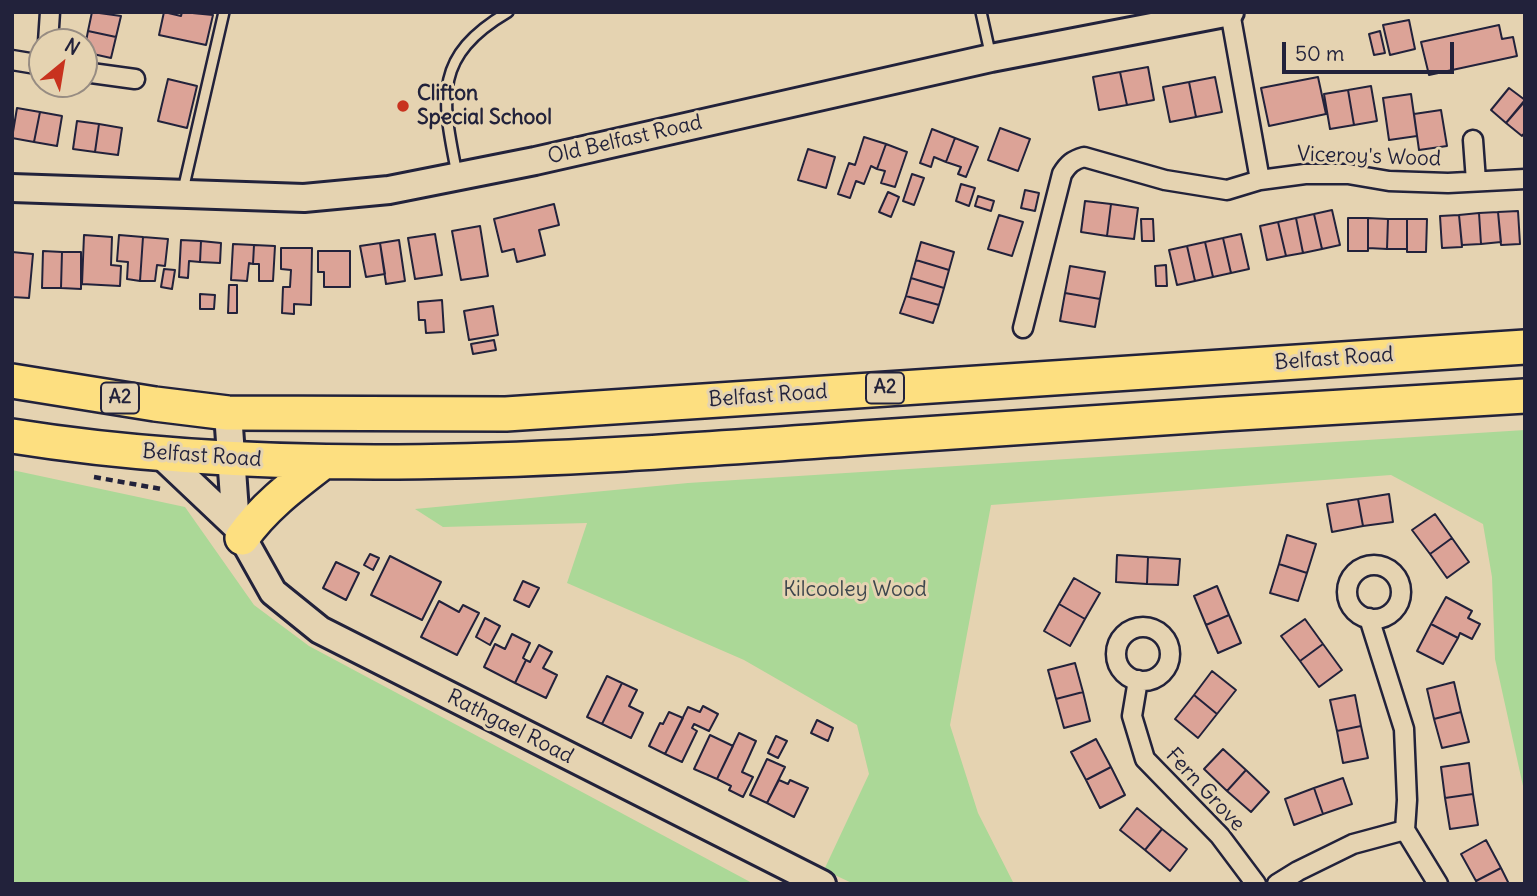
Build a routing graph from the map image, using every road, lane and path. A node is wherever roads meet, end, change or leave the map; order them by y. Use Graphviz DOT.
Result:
graph roads {
  1 [pos="224,12"];
  2 [pos="508,12"];
  3 [pos="981,12"];
  4 [pos="1230,12"];
  5 [pos="991,58"];
  6 [pos="98,74"];
  7 [pos="135,79"];
  8 [pos="1473,140"];
  9 [pos="457,176"];
  10 [pos="1525,179"];
  11 [pos="1260,180"];
  12 [pos="1476,181"];
  13 [pos="12,188"];
  14 [pos="182,195"];
  15 [pos="1023,328"];
  16 [pos="1525,347"];
  17 [pos="12,381"];
  18 [pos="1525,396"];
  19 [pos="228,413"];
  20 [pos="20,435"];
  21 [pos="161,456"];
  22 [pos="232,459"];
  23 [pos="322,463"];
  24 [pos="239,532"];
  25 [pos="1369,618"];
  26 [pos="1138,680"];
  27 [pos="1405,830"];
  28 [pos="822,884"];
  29 [pos="1256,884"];
  30 [pos="1277,884"];
  31 [pos="1438,884"];
  1 -- 14 [label="lane"];
  2 -- 9 [label="lane"];
  3 -- 5 [label="lane"];
  4 -- 5 [label="street, Old Belfast Road"];
  4 -- 11 [label="street"];
  5 -- 9 [label="street, Old Belfast Road"];
  6 -- 7 [label="street"];
  8 -- 12 [label="street"];
  9 -- 14 [label="street, Old Belfast Road"];
  10 -- 12 [label="street, Viceroy's Wood"];
  11 -- 12 [label="street, Viceroy's Wood"];
  11 -- 15 [label="street, Viceroy's Wood"];
  13 -- 14 [label="street, Old Belfast Road"];
  16 -- 19 [label="highway, Belfast Road / A2"];
  17 -- 19 [label="highway, Belfast Road / A2"];
  18 -- 23 [label="highway, Belfast Road"];
  19 -- 22 [label="street, Rathgael Road"];
  20 -- 21 [label="highway, Belfast Road"];
  21 -- 22 [label="highway, Belfast Road"];
  21 -- 24 [label="street, Rathgael Road"];
  22 -- 23 [label="highway, Belfast Road"];
  22 -- 24 [label="street, Rathgael Road"];
  23 -- 24 [label="highway"];
  24 -- 28 [label="street, Rathgael Road"];
  25 -- 27 [label="street"];
  26 -- 29 [label="street, Fern Grove"];
  27 -- 30 [label="street"];
  27 -- 31 [label="street"];
}
